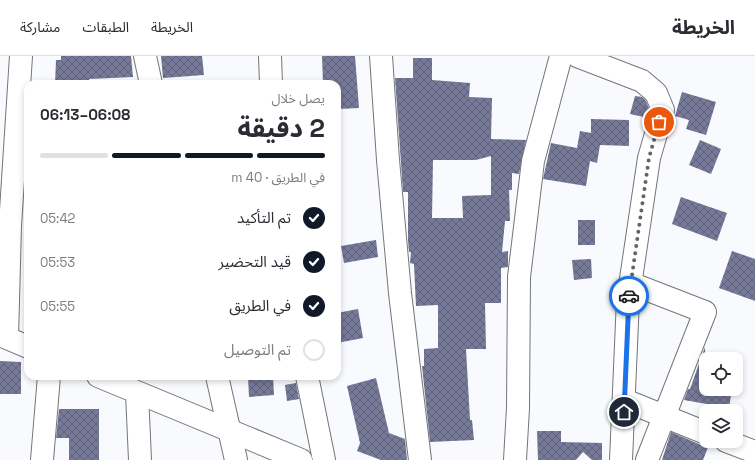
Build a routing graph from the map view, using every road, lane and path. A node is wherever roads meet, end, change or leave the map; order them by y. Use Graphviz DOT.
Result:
graph roads {
  1 [pos="21,56"];
  2 [pos="145,56"];
  3 [pos="270,56"];
  4 [pos="381,56"];
  5 [pos="561,56"];
  6 [pos="577,56"];
  7 [pos="150,80"];
  8 [pos="271,80"];
  9 [pos="630,283"];
  10 [pos="4,336"];
  11 [pos="24,345"];
  12 [pos="49,380"];
  13 [pos="107,380"];
  14 [pos="218,380"];
  15 [pos="308,380"];
  16 [pos="137,393"];
  17 [pos="624,400"];
  18 [pos="664,416"];
  19 [pos="699,430"];
  20 [pos="230,431"];
  21 [pos="743,447"];
  22 [pos="755,452"];
  23 [pos="42,460"];
  24 [pos="140,460"];
  25 [pos="236,460"];
  26 [pos="301,460"];
  27 [pos="324,460"];
  28 [pos="420,460"];
  29 [pos="515,460"];
  30 [pos="620,460"];
  31 [pos="647,460"];
  1 -- 10 [label="street"];
  2 -- 7 [label="street"];
  3 -- 8 [label="street"];
  4 -- 28 [label="street"];
  5 -- 29 [label="street"];
  6 -- 9 [label="street"];
  9 -- 17 [label="street"];
  9 -- 18 [label="street"];
  10 -- 11 [label="street"];
  12 -- 23 [label="street"];
  13 -- 16 [label="street"];
  14 -- 20 [label="street"];
  15 -- 27 [label="street"];
  16 -- 20 [label="street"];
  16 -- 24 [label="street"];
  17 -- 18 [label="street"];
  17 -- 30 [label="street"];
  18 -- 19 [label="street"];
  18 -- 31 [label="street"];
  20 -- 25 [label="street"];
  20 -- 26 [label="street"];
  21 -- 22 [label="street"];
}
